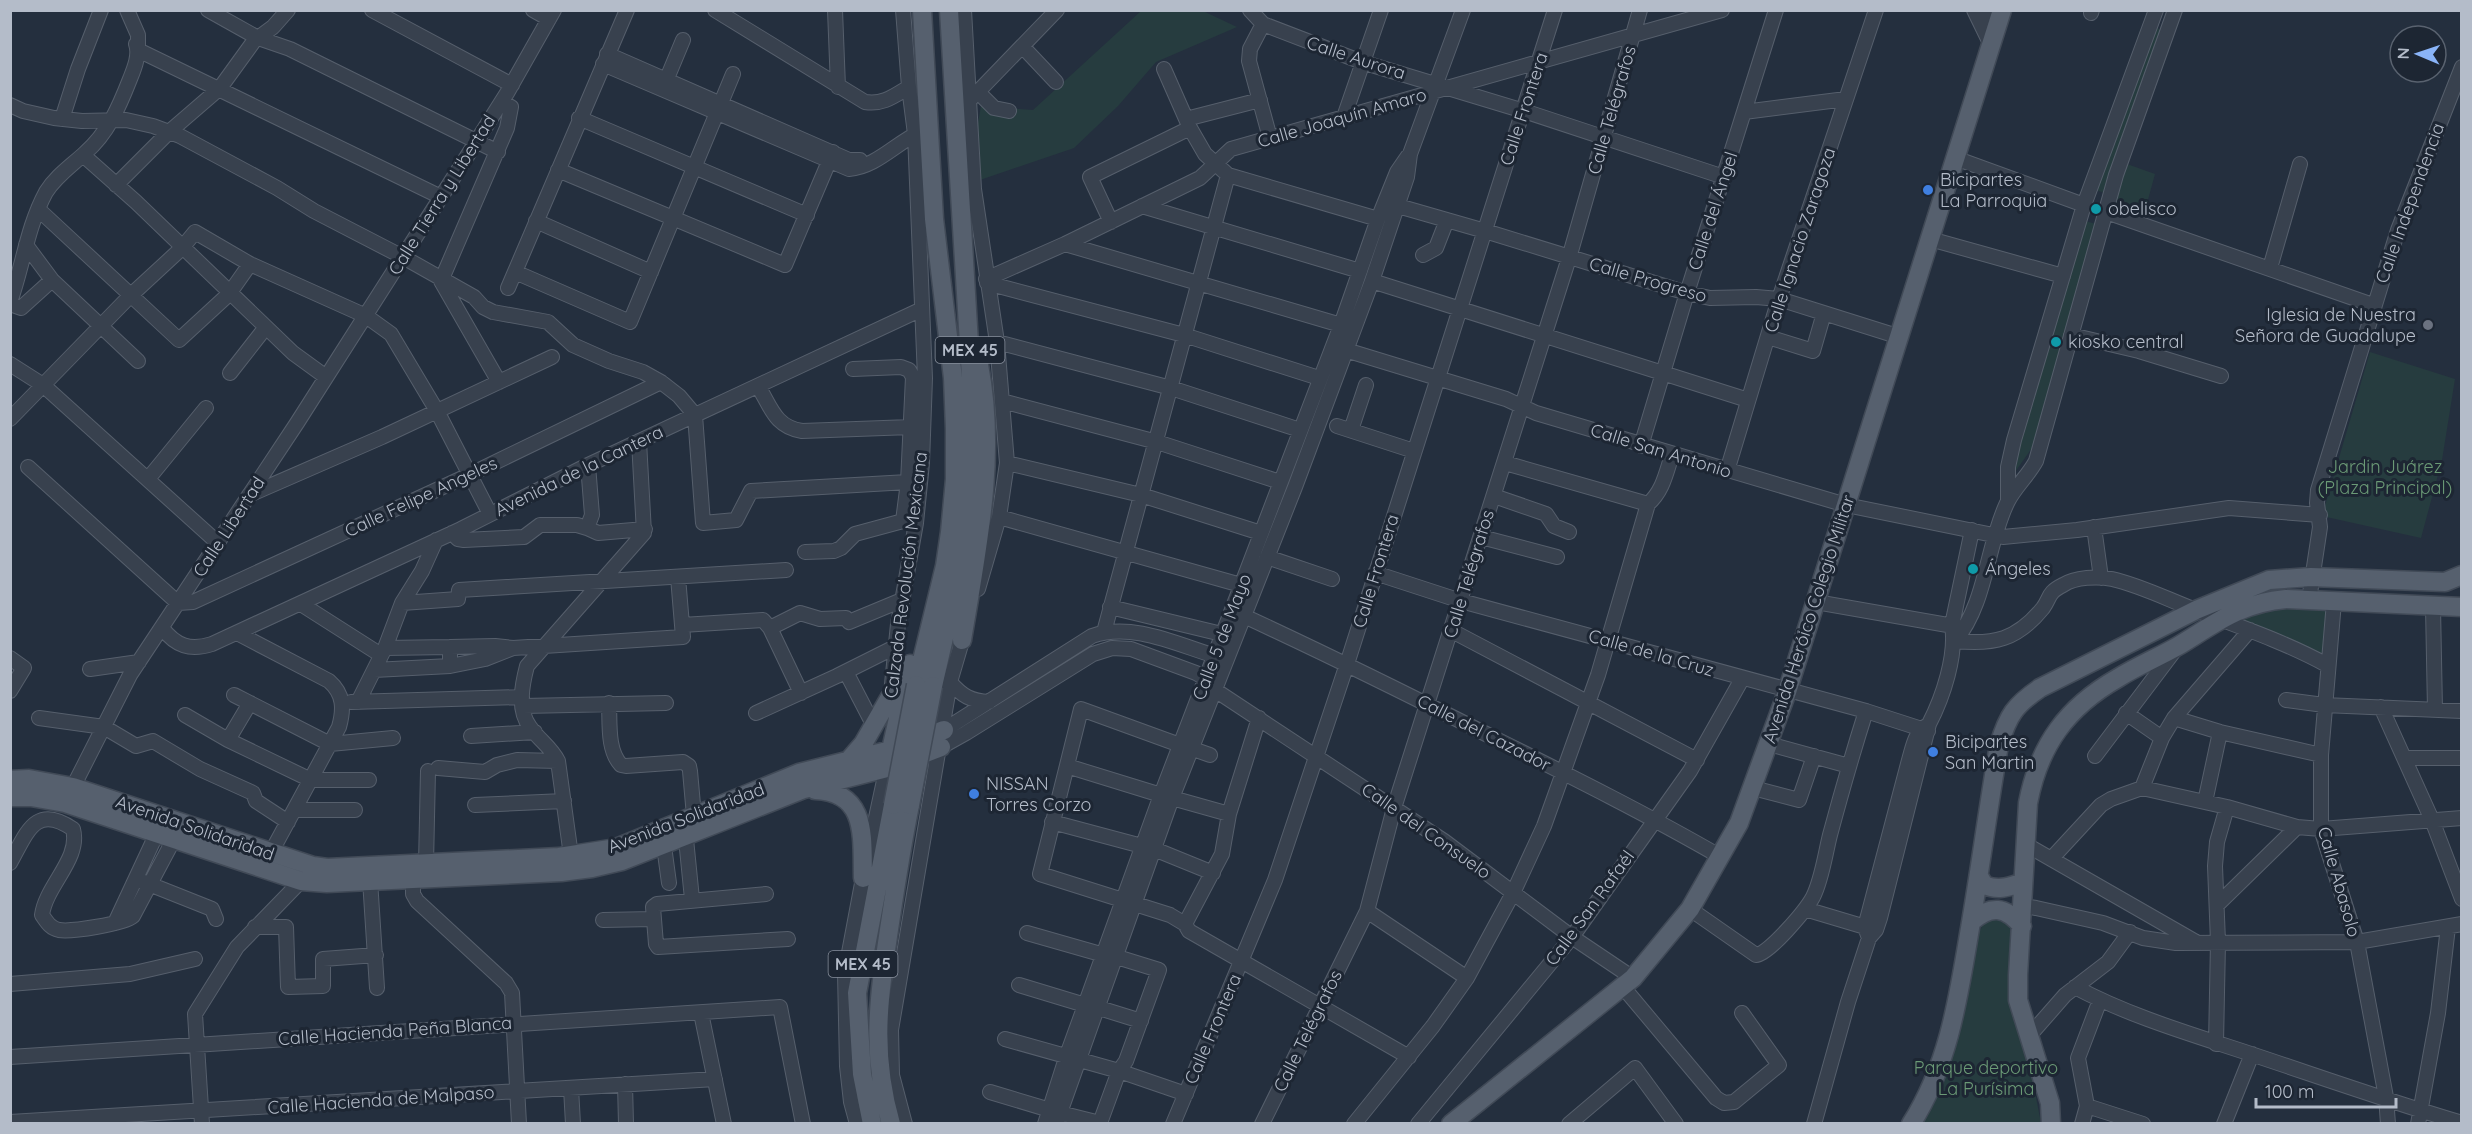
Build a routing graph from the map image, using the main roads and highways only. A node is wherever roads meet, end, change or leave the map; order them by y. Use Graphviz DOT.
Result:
graph roads {
  1 [pos="922,10"];
  2 [pos="949,10"];
  3 [pos="2002,10"];
  4 [pos="943,296"];
  5 [pos="969,324"];
  6 [pos="2462,575"];
  7 [pos="2462,608"];
  8 [pos="962,640"];
  9 [pos="933,684"];
  10 [pos="890,697"];
  11 [pos="943,738"];
  12 [pos="850,759"];
  13 [pos="889,759"];
  14 [pos="10,780"];
  15 [pos="804,789"];
  16 [pos="10,797"];
  17 [pos="902,805"];
  18 [pos="688,824"];
  19 [pos="572,863"];
  20 [pos="1979,876"];
  21 [pos="863,878"];
  22 [pos="2023,882"];
  23 [pos="1972,921"];
  24 [pos="2022,926"];
  25 [pos="847,1045"];
  26 [pos="870,1116"];
  27 [pos="891,1124"];
  28 [pos="1450,1124"];
  29 [pos="1911,1124"];
  30 [pos="2051,1124"];
  1 -- 4 [label="main road, Calzada Revolución Mexicana / MEX 45"];
  2 -- 5 [label="main road, Calzada Revolución Mexicana / MEX 45"];
  3 -- 28 [label="main road, Avenida Heróico Colegio Militar"];
  4 -- 9 [label="main road, Calzada Revolución Mexicana / MEX 45"];
  4 -- 13 [label="main road"];
  5 -- 8 [label="main road"];
  5 -- 9 [label="main road, Calzada Revolución Mexicana / MEX 45"];
  6 -- 20 [label="main road"];
  7 -- 22 [label="main road"];
  9 -- 17 [label="main road, MEX 45, bridge"];
  10 -- 12 [label="main road"];
  11 -- 13 [label="main road, Avenida Solidaridad"];
  12 -- 13 [label="main road, Avenida Solidaridad"];
  12 -- 18 [label="main road, Avenida Solidaridad"];
  13 -- 15 [label="main road, Avenida Solidaridad"];
  14 -- 19 [label="main road, Avenida Solidaridad"];
  15 -- 18 [label="main road, Avenida Solidaridad"];
  15 -- 21 [label="main road"];
  16 -- 19 [label="main road, Avenida Solidaridad"];
  17 -- 26 [label="main road, MEX 45"];
  17 -- 27 [label="main road, MEX 45"];
  18 -- 19 [label="main road, Avenida Solidaridad"];
  18 -- 19 [label="main road, Avenida Solidaridad"];
  20 -- 22 [label="main road"];
  20 -- 23 [label="main road"];
  22 -- 24 [label="main road"];
  23 -- 24 [label="main road"];
  23 -- 29 [label="main road"];
  24 -- 30 [label="main road"];
  25 -- 26 [label="main road"];
}
